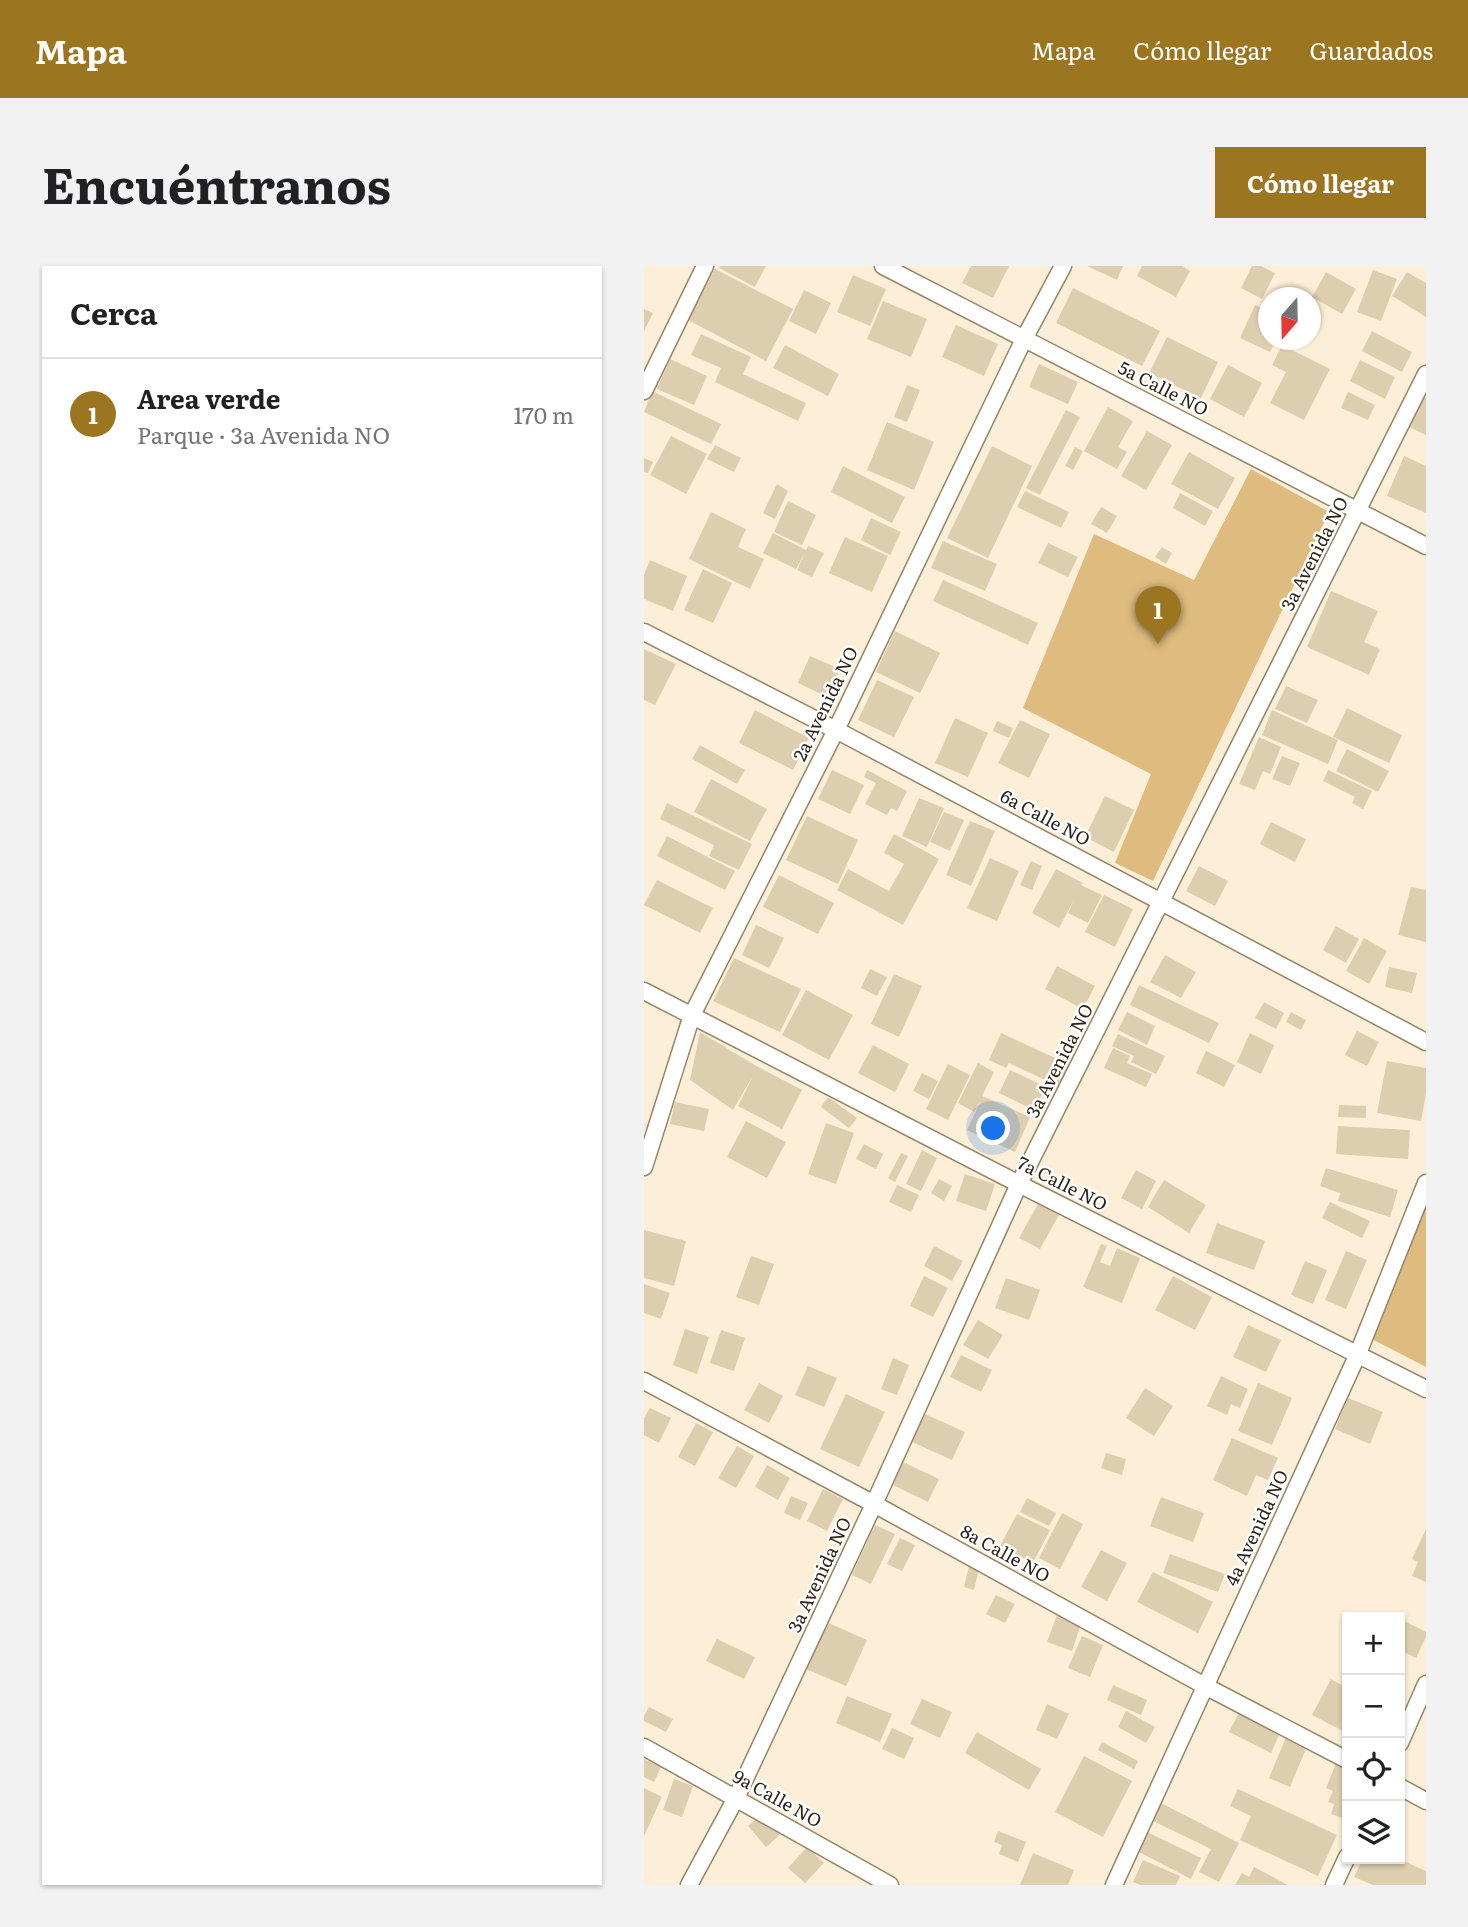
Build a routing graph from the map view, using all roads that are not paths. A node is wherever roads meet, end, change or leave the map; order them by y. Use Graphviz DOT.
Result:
graph roads {
  1 [pos="705,266"];
  2 [pos="883,266"];
  3 [pos="1062,266"];
  4 [pos="1024,338"];
  5 [pos="1426,374"];
  6 [pos="644,391"];
  7 [pos="1358,511"];
  8 [pos="1426,546"];
  9 [pos="644,632"];
  10 [pos="836,730"];
  11 [pos="1162,901"];
  12 [pos="644,991"];
  13 [pos="692,1015"];
  14 [pos="1426,1042"];
  15 [pos="644,1167"];
  16 [pos="1426,1183"];
  17 [pos="1019,1184"];
  18 [pos="1357,1356"];
  19 [pos="644,1381"];
  20 [pos="1426,1389"];
  21 [pos="874,1504"];
  22 [pos="1426,1684"];
  23 [pos="1205,1686"];
  24 [pos="1403,1738"];
  25 [pos="644,1747"];
  26 [pos="1342,1757"];
  27 [pos="1405,1790"];
  28 [pos="736,1798"];
  29 [pos="1426,1801"];
  30 [pos="1344,1864"];
  31 [pos="689,1885"];
  32 [pos="890,1885"];
  33 [pos="1114,1885"];
  34 [pos="1334,1885"];
  1 -- 6 [label="street"];
  2 -- 4 [label="street, 5a Calle NO"];
  3 -- 4 [label="street, 2a Avenida NO"];
  4 -- 7 [label="street, 5a Calle NO"];
  4 -- 10 [label="street, 2a Avenida NO"];
  5 -- 7 [label="street, 3a Avenida NO"];
  7 -- 8 [label="street, 5a Calle NO"];
  7 -- 11 [label="street, 3a Avenida NO"];
  9 -- 10 [label="street, 6a Calle NO"];
  10 -- 11 [label="street, 6a Calle NO"];
  10 -- 13 [label="street, 2a Avenida NO"];
  11 -- 14 [label="street, 6a Calle NO"];
  11 -- 17 [label="street, 3a Avenida NO"];
  12 -- 13 [label="street, 7a Calle NO"];
  13 -- 15 [label="street, 2a Avenida NO"];
  13 -- 17 [label="street, 7a Calle NO"];
  16 -- 18 [label="street, 4a Avenida NO"];
  17 -- 18 [label="street, 7a Calle NO"];
  17 -- 21 [label="street, 3a Avenida NO"];
  18 -- 20 [label="street, 7a Calle NO"];
  18 -- 23 [label="street, 4a Avenida NO"];
  19 -- 21 [label="street, 8a Calle NO"];
  21 -- 23 [label="street, 8a Calle NO"];
  21 -- 28 [label="street, 3a Avenida NO"];
  22 -- 24 [label="street"];
  23 -- 26 [label="street, 8a Calle NO"];
  23 -- 33 [label="street, 4a Avenida NO"];
  25 -- 28 [label="street, 9a Calle NO"];
  27 -- 29 [label="street"];
  28 -- 31 [label="street, 3a Avenida NO"];
  28 -- 32 [label="street, 9a Calle NO"];
  30 -- 34 [label="street"];
}
